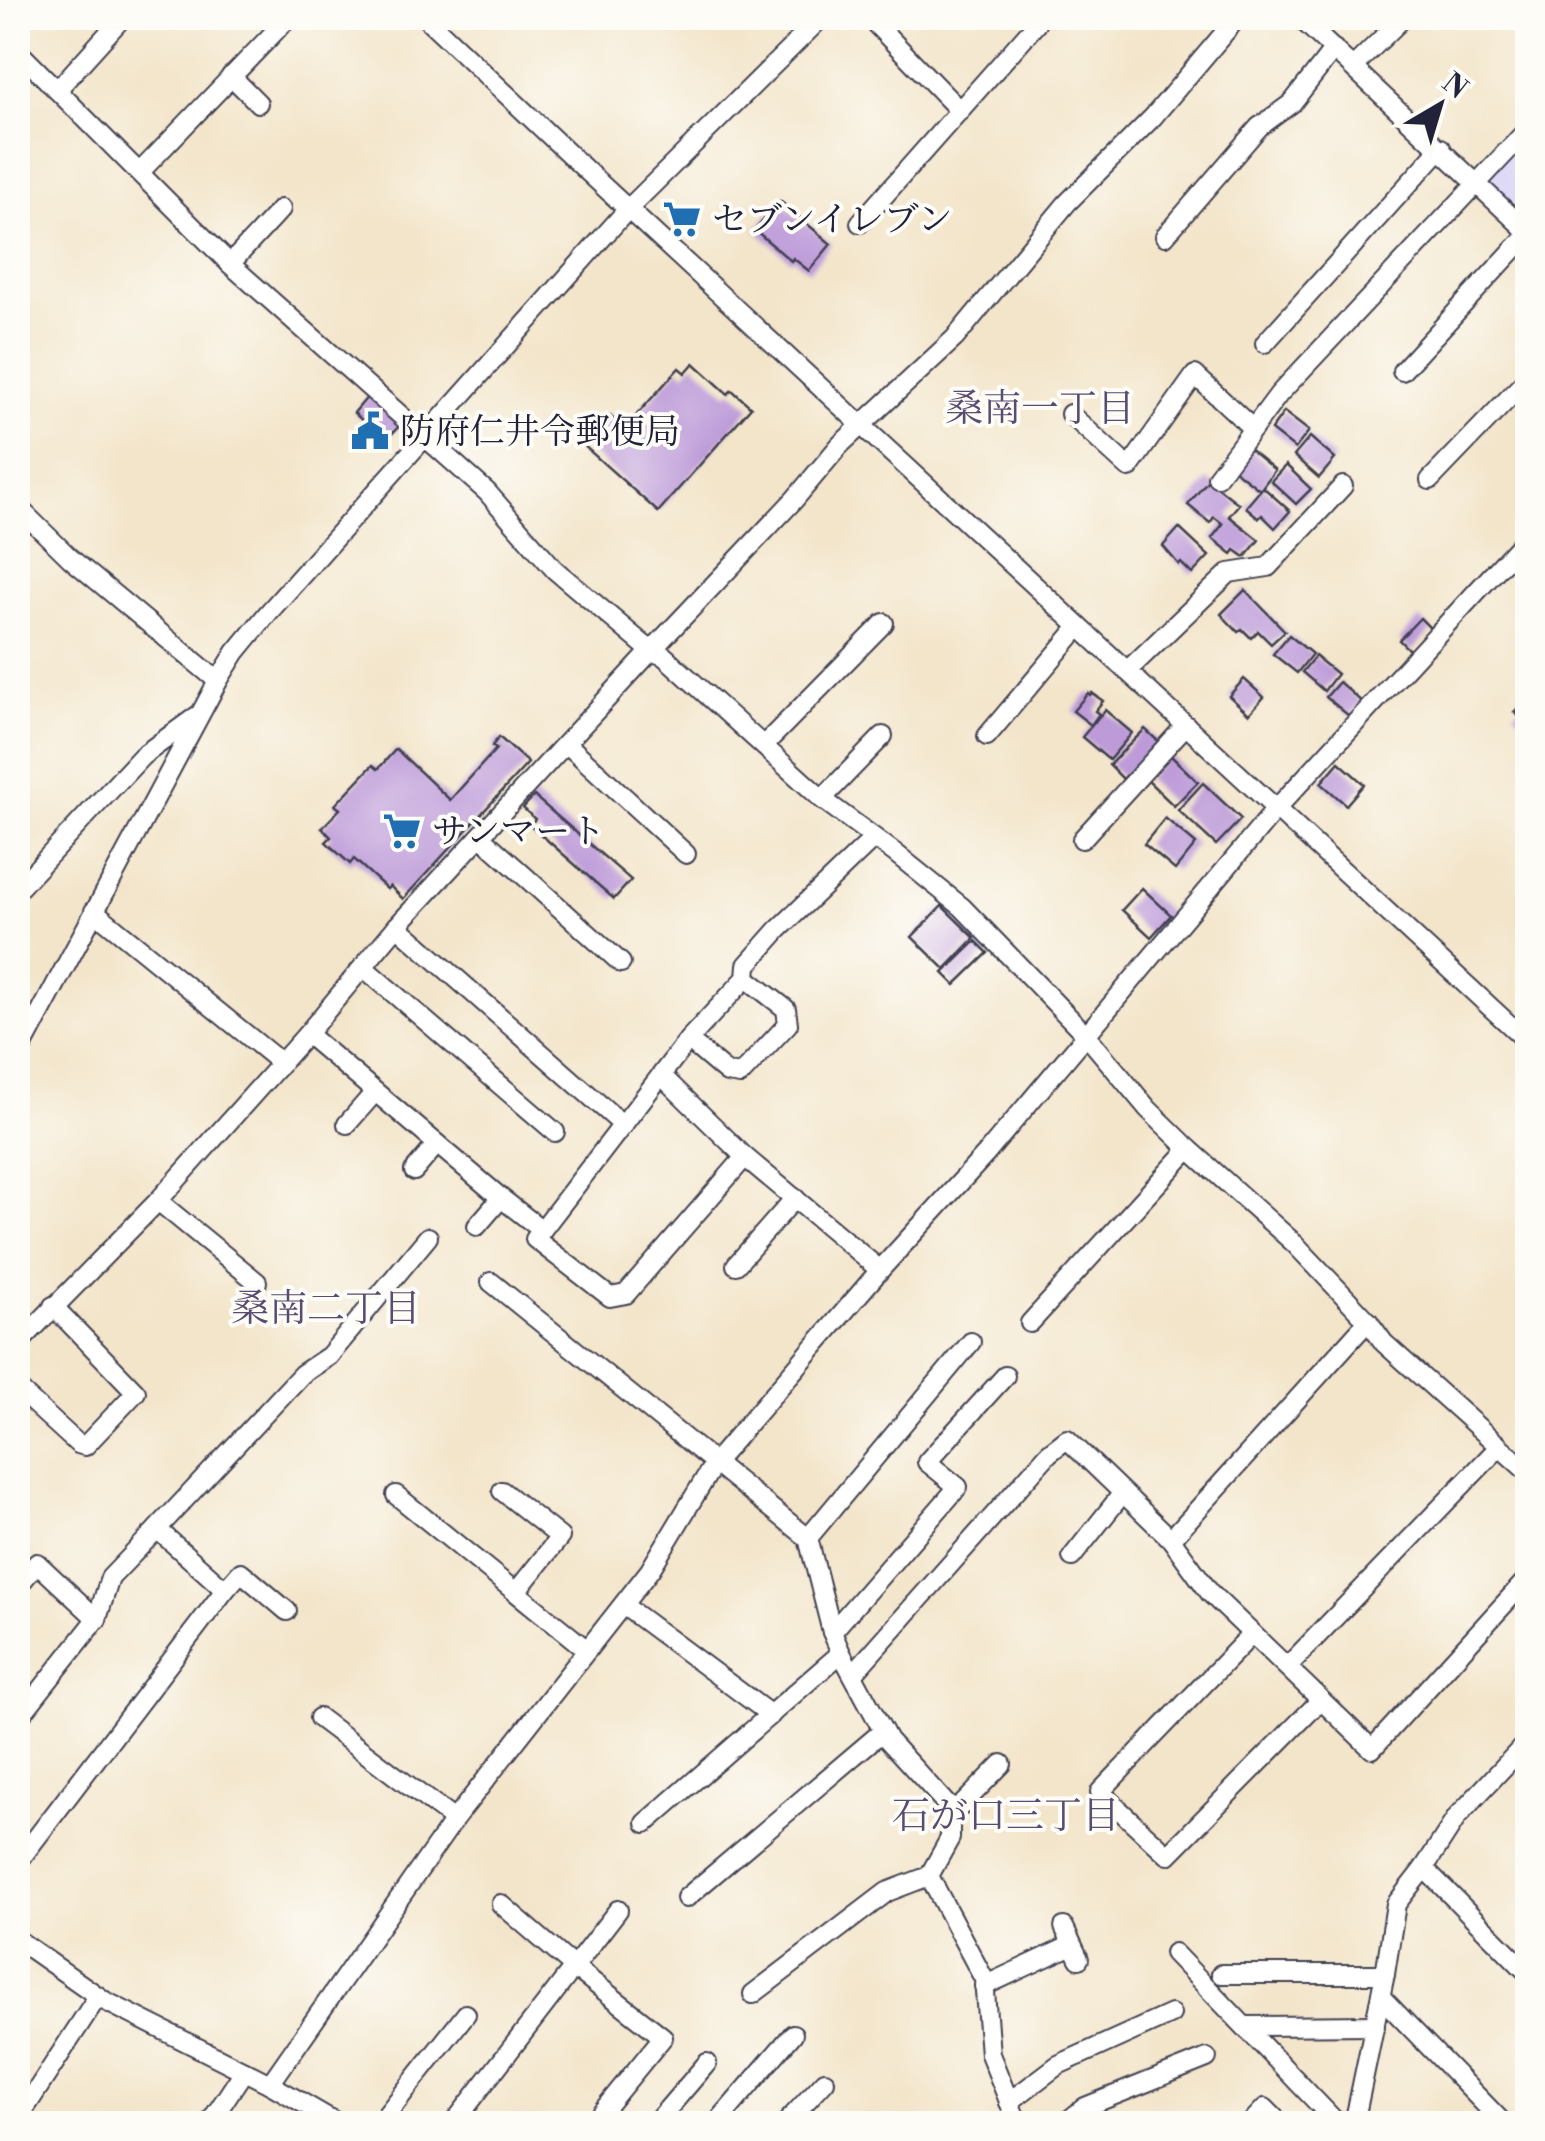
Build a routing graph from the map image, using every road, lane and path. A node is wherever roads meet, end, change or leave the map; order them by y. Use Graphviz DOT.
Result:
graph roads {
  1 [pos="122,18"];
  2 [pos="288,18"];
  3 [pos="426,18"];
  4 [pos="821,18"];
  5 [pos="870,18"];
  6 [pos="1237,18"];
  7 [pos="1300,18"];
  8 [pos="1403,18"];
  9 [pos="1036,24"];
  10 [pos="1334,49"];
  11 [pos="18,51"];
  12 [pos="1353,67"];
  13 [pos="231,76"];
  14 [pos="56,90"];
  15 [pos="258,103"];
  16 [pos="960,111"];
  17 [pos="1528,129"];
  18 [pos="1440,148"];
  19 [pos="140,172"];
  20 [pos="1478,183"];
  21 [pos="282,209"];
  22 [pos="628,209"];
  23 [pos="860,223"];
  24 [pos="1528,233"];
  25 [pos="1165,236"];
  26 [pos="230,264"];
  27 [pos="1264,342"];
  28 [pos="1402,372"];
  29 [pos="1528,378"];
  30 [pos="1070,414"];
  31 [pos="861,425"];
  32 [pos="1253,429"];
  33 [pos="424,438"];
  34 [pos="1217,477"];
  35 [pos="1430,480"];
  36 [pos="1343,486"];
  37 [pos="18,506"];
  38 [pos="1528,536"];
  39 [pos="884,623"];
  40 [pos="1079,627"];
  41 [pos="651,651"];
  42 [pos="1126,671"];
  43 [pos="218,682"];
  44 [pos="201,713"];
  45 [pos="1186,726"];
  46 [pos="883,736"];
  47 [pos="987,736"];
  48 [pos="568,744"];
  49 [pos="764,744"];
  50 [pos="822,799"];
  51 [pos="1276,809"];
  52 [pos="481,837"];
  53 [pos="874,838"];
  54 [pos="1082,838"];
  55 [pos="686,854"];
  56 [pos="18,888"];
  57 [pos="94,911"];
  58 [pos="397,926"];
  59 [pos="621,963"];
  60 [pos="363,967"];
  61 [pos="746,978"];
  62 [pos="1524,1033"];
  63 [pos="307,1034"];
  64 [pos="1087,1036"];
  65 [pos="688,1040"];
  66 [pos="18,1054"];
  67 [pos="280,1062"];
  68 [pos="662,1076"];
  69 [pos="375,1092"];
  70 [pos="348,1124"];
  71 [pos="623,1126"];
  72 [pos="556,1132"];
  73 [pos="436,1144"];
  74 [pos="1188,1149"];
  75 [pos="745,1156"];
  76 [pos="414,1171"];
  77 [pos="500,1198"];
  78 [pos="795,1198"];
  79 [pos="158,1202"];
  80 [pos="477,1226"];
  81 [pos="542,1230"];
  82 [pos="428,1237"];
  83 [pos="736,1266"];
  84 [pos="880,1270"];
  85 [pos="257,1282"];
  86 [pos="491,1282"];
  87 [pos="53,1306"];
  88 [pos="1368,1322"];
  89 [pos="1030,1323"];
  90 [pos="971,1342"];
  91 [pos="18,1344"];
  92 [pos="1005,1376"];
  93 [pos="18,1390"];
  94 [pos="1499,1447"];
  95 [pos="715,1462"];
  96 [pos="1528,1472"];
  97 [pos="502,1491"];
  98 [pos="1122,1494"];
  99 [pos="396,1495"];
  100 [pos="157,1529"];
  101 [pos="808,1538"];
  102 [pos="1170,1539"];
  103 [pos="1072,1557"];
  104 [pos="1528,1578"];
  105 [pos="18,1586"];
  106 [pos="225,1590"];
  107 [pos="516,1592"];
  108 [pos="623,1604"];
  109 [pos="288,1611"];
  110 [pos="97,1619"];
  111 [pos="832,1632"];
  112 [pos="1252,1634"];
  113 [pos="587,1650"];
  114 [pos="841,1653"];
  115 [pos="1287,1667"];
  116 [pos="852,1674"];
  117 [pos="1322,1700"];
  118 [pos="771,1714"];
  119 [pos="319,1718"];
  120 [pos="18,1719"];
  121 [pos="883,1731"];
  122 [pos="1528,1741"];
  123 [pos="1002,1764"];
  124 [pos="950,1808"];
  125 [pos="454,1820"];
  126 [pos="646,1823"];
  127 [pos="18,1862"];
  128 [pos="1424,1868"];
  129 [pos="929,1876"];
  130 [pos="686,1898"];
  131 [pos="502,1904"];
  132 [pos="618,1910"];
  133 [pos="18,1943"];
  134 [pos="1072,1944"];
  135 [pos="1174,1953"];
  136 [pos="574,1966"];
  137 [pos="1528,1972"];
  138 [pos="1220,1974"];
  139 [pos="1385,1974"];
  140 [pos="984,1986"];
  141 [pos="752,1994"];
  142 [pos="98,1996"];
  143 [pos="1381,1997"];
  144 [pos="466,2014"];
  145 [pos="1170,2014"];
  146 [pos="1375,2025"];
  147 [pos="1244,2026"];
  148 [pos="793,2034"];
  149 [pos="1207,2058"];
  150 [pos="707,2063"];
  151 [pos="244,2072"];
  152 [pos="825,2082"];
  153 [pos="270,2084"];
  154 [pos="1009,2102"];
  155 [pos="18,2119"];
  156 [pos="208,2124"];
  157 [pos="339,2124"];
  158 [pos="379,2124"];
  159 [pos="453,2124"];
  160 [pos="592,2124"];
  161 [pos="660,2124"];
  162 [pos="716,2124"];
  163 [pos="785,2124"];
  164 [pos="1018,2124"];
  165 [pos="1064,2124"];
  166 [pos="1250,2124"];
  167 [pos="1281,2124"];
  168 [pos="1338,2124"];
  169 [pos="1354,2124"];
  170 [pos="1504,2124"];
  1 -- 14 [label="street"];
  2 -- 13 [label="street"];
  3 -- 22 [label="street"];
  4 -- 22 [label="street"];
  5 -- 16 [label="street"];
  6 -- 31 [label="street"];
  7 -- 10 [label="street"];
  8 -- 12 [label="street"];
  9 -- 16 [label="street"];
  10 -- 12 [label="street"];
  10 -- 25 [label="street"];
  11 -- 14 [label="street"];
  12 -- 18 [label="street"];
  13 -- 15 [label="street"];
  13 -- 19 [label="street"];
  14 -- 19 [label="street"];
  16 -- 23 [label="street"];
  17 -- 20 [label="street"];
  18 -- 20 [label="street"];
  18 -- 27 [label="street"];
  19 -- 26 [label="street"];
  20 -- 24 [label="street"];
  20 -- 32 [label="street"];
  21 -- 26 [label="street"];
  22 -- 31 [label="street"];
  22 -- 33 [label="street"];
  24 -- 28 [label="street"];
  26 -- 33 [label="street"];
  29 -- 35 [label="street"];
  30 -- 32 [label="street"];
  31 -- 40 [label="street"];
  31 -- 41 [label="street"];
  32 -- 34 [label="street"];
  33 -- 41 [label="street"];
  33 -- 43 [label="street"];
  36 -- 42 [label="street"];
  37 -- 43 [label="street"];
  38 -- 51 [label="street"];
  39 -- 49 [label="street"];
  40 -- 42 [label="street"];
  40 -- 47 [label="street"];
  41 -- 48 [label="street"];
  41 -- 49 [label="street"];
  42 -- 45 [label="street"];
  43 -- 44 [label="street"];
  44 -- 56 [label="street"];
  44 -- 57 [label="street"];
  45 -- 51 [label="street"];
  45 -- 54 [label="street"];
  46 -- 50 [label="street"];
  48 -- 52 [label="street"];
  48 -- 55 [label="street"];
  49 -- 50 [label="street"];
  50 -- 53 [label="street"];
  51 -- 62 [label="street"];
  51 -- 64 [label="street"];
  52 -- 58 [label="street"];
  52 -- 59 [label="street"];
  53 -- 61 [label="street"];
  53 -- 64 [label="street"];
  57 -- 66 [label="street"];
  57 -- 67 [label="street"];
  58 -- 60 [label="street"];
  58 -- 71 [label="street"];
  60 -- 63 [label="street"];
  60 -- 72 [label="street"];
  61 -- 65 [label="street"];
  61 -- 65 [label="street"];
  63 -- 67 [label="street"];
  63 -- 69 [label="street"];
  64 -- 74 [label="street"];
  64 -- 84 [label="street"];
  65 -- 68 [label="street"];
  67 -- 79 [label="street"];
  68 -- 71 [label="street"];
  68 -- 75 [label="street"];
  69 -- 70 [label="street"];
  69 -- 73 [label="street"];
  71 -- 81 [label="street"];
  73 -- 76 [label="street"];
  73 -- 77 [label="street"];
  74 -- 88 [label="street"];
  74 -- 89 [label="street"];
  75 -- 78 [label="street"];
  75 -- 81 [label="street"];
  77 -- 80 [label="street"];
  77 -- 81 [label="street"];
  78 -- 83 [label="street"];
  78 -- 84 [label="street"];
  79 -- 85 [label="street"];
  79 -- 87 [label="street"];
  82 -- 100 [label="street"];
  84 -- 95 [label="street"];
  86 -- 95 [label="street"];
  87 -- 91 [label="street"];
  87 -- 93 [label="street"];
  88 -- 94 [label="street"];
  88 -- 102 [label="street"];
  90 -- 101 [label="street"];
  92 -- 111 [label="street"];
  94 -- 96 [label="street"];
  94 -- 115 [label="street"];
  95 -- 101 [label="street"];
  95 -- 108 [label="street"];
  97 -- 107 [label="street"];
  98 -- 102 [label="street"];
  98 -- 103 [label="street"];
  98 -- 116 [label="street"];
  99 -- 107 [label="street"];
  100 -- 106 [label="street"];
  100 -- 110 [label="street"];
  101 -- 111 [label="street"];
  102 -- 112 [label="street"];
  104 -- 117 [label="street"];
  105 -- 110 [label="street"];
  106 -- 109 [label="street"];
  106 -- 127 [label="street"];
  107 -- 113 [label="street"];
  108 -- 113 [label="street"];
  108 -- 118 [label="street"];
  110 -- 120 [label="street"];
  111 -- 114 [label="street"];
  112 -- 115 [label="street"];
  112 -- 117 [label="street"];
  113 -- 125 [label="street"];
  114 -- 116 [label="street"];
  114 -- 118 [label="street"];
  115 -- 117 [label="street"];
  116 -- 121 [label="street"];
  118 -- 126 [label="street"];
  119 -- 125 [label="street"];
  121 -- 124 [label="street"];
  121 -- 130 [label="street"];
  122 -- 128 [label="street"];
  123 -- 124 [label="street"];
  124 -- 129 [label="street"];
  125 -- 153 [label="street"];
  128 -- 137 [label="street"];
  128 -- 139 [label="street"];
  129 -- 140 [label="street"];
  129 -- 141 [label="street"];
  131 -- 136 [label="street"];
  132 -- 136 [label="street"];
  133 -- 142 [label="street"];
  134 -- 140 [label="street"];
  135 -- 147 [label="street"];
  136 -- 159 [label="street"];
  136 -- 160 [label="street"];
  138 -- 139 [label="street"];
  139 -- 143 [label="street"];
  140 -- 154 [label="street"];
  142 -- 151 [label="street"];
  142 -- 155 [label="street"];
  143 -- 146 [label="street"];
  143 -- 170 [label="street"];
  144 -- 158 [label="street"];
  145 -- 154 [label="street"];
  146 -- 147 [label="street"];
  146 -- 169 [label="street"];
  147 -- 168 [label="street"];
  148 -- 162 [label="street"];
  149 -- 165 [label="street"];
  150 -- 161 [label="street"];
  151 -- 153 [label="street"];
  151 -- 156 [label="street"];
  152 -- 163 [label="street"];
  153 -- 157 [label="street"];
  154 -- 164 [label="street"];
  166 -- 167 [label="street"];
}
